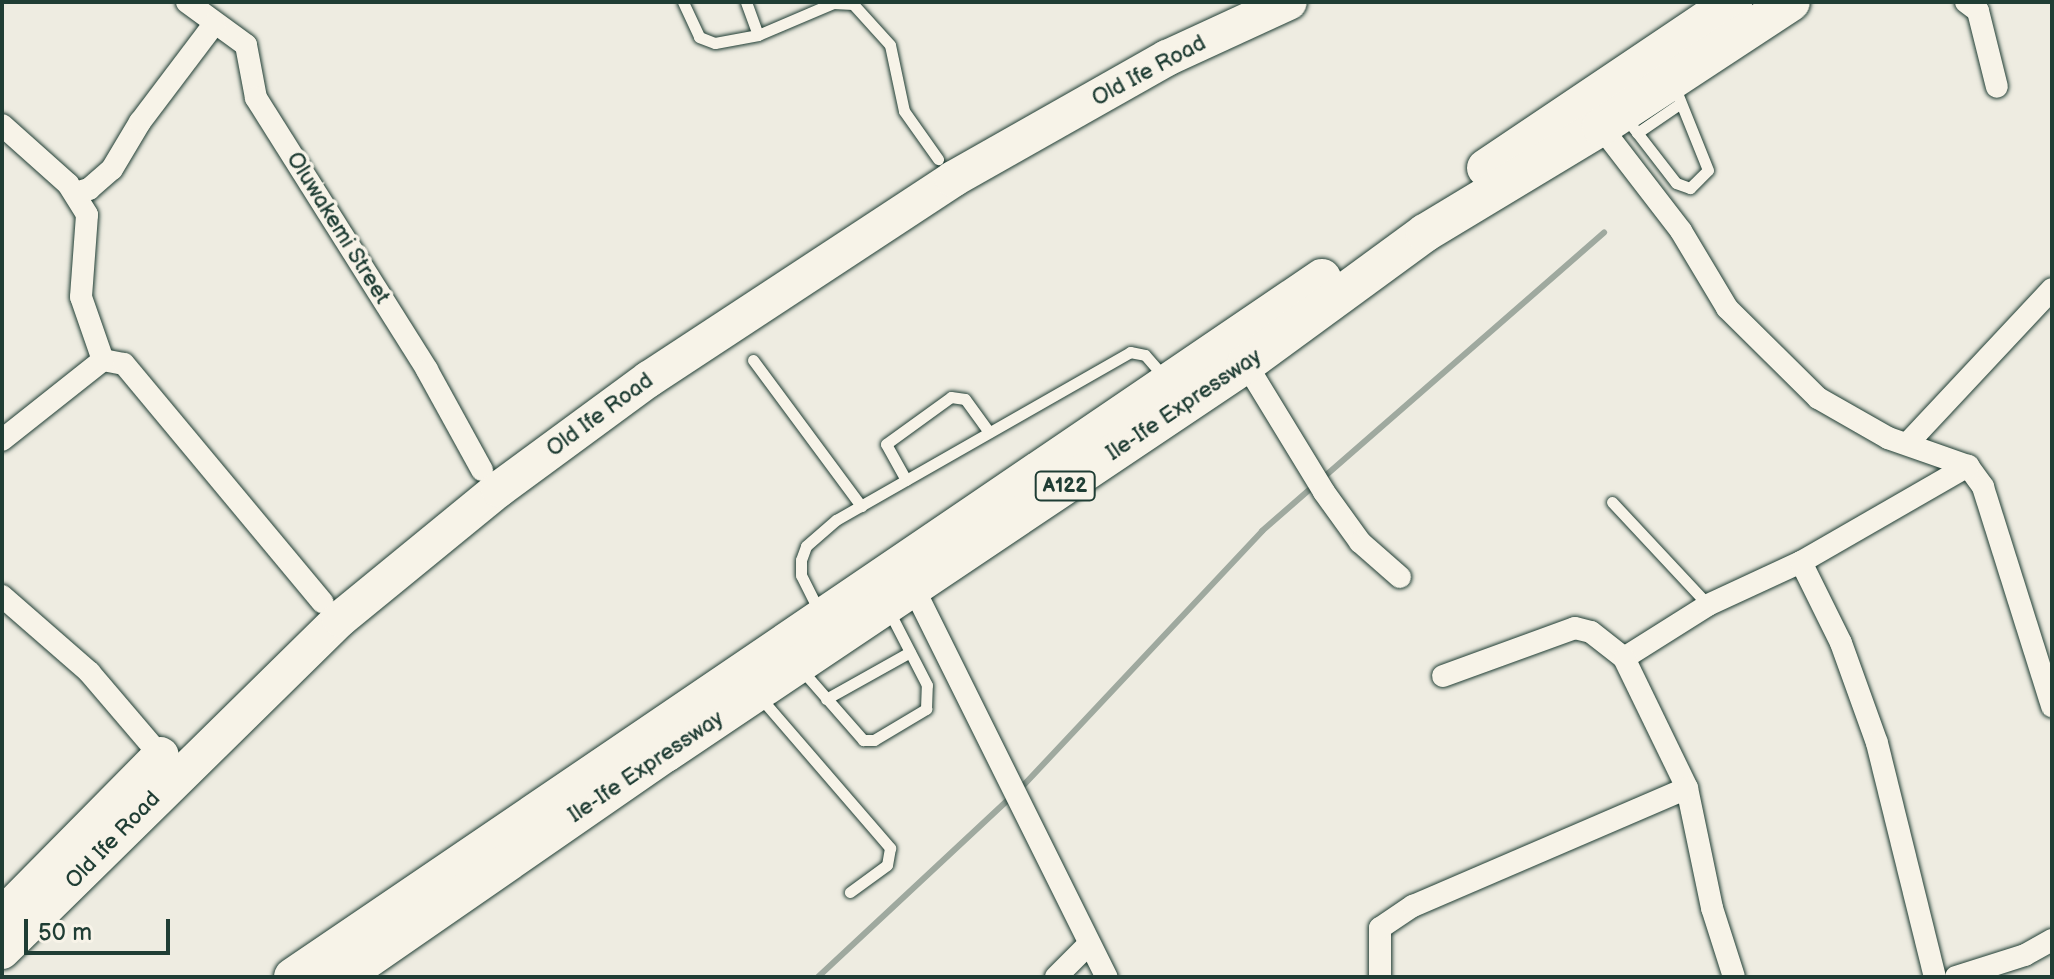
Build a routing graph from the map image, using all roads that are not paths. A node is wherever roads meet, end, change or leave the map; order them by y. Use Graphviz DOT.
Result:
graph roads {
  1 [pos="187,2"];
  2 [pos="683,2"];
  3 [pos="746,2"];
  4 [pos="1230,2"];
  5 [pos="1289,2"];
  6 [pos="1733,2"];
  7 [pos="1791,2"];
  8 [pos="1966,2"];
  9 [pos="214,24"];
  10 [pos="758,35"];
  11 [pos="1997,87"];
  12 [pos="1676,92"];
  13 [pos="1620,124"];
  14 [pos="3,126"];
  15 [pos="938,159"];
  16 [pos="75,193"];
  17 [pos="2052,289"];
  18 [pos="103,360"];
  19 [pos="753,360"];
  20 [pos="1246,364"];
  21 [pos="642,369"];
  22 [pos="1168,382"];
  23 [pos="989,432"];
  24 [pos="2,440"];
  25 [pos="1907,444"];
  26 [pos="1968,466"];
  27 [pos="482,470"];
  28 [pos="906,480"];
  29 [pos="1612,502"];
  30 [pos="861,506"];
  31 [pos="1801,562"];
  32 [pos="1400,577"];
  33 [pos="2,596"];
  34 [pos="899,596"];
  35 [pos="322,602"];
  36 [pos="1708,605"];
  37 [pos="822,615"];
  38 [pos="910,652"];
  39 [pos="1624,658"];
  40 [pos="797,665"];
  41 [pos="1443,676"];
  42 [pos="756,692"];
  43 [pos="826,699"];
  44 [pos="2052,706"];
  45 [pos="160,755"];
  46 [pos="1687,788"];
  47 [pos="850,892"];
  48 [pos="2,916"];
  49 [pos="2052,940"];
  50 [pos="1089,944"];
  51 [pos="2,951"];
  52 [pos="293,977"];
  53 [pos="342,977"];
  54 [pos="1056,977"];
  55 [pos="1107,977"];
  56 [pos="1380,977"];
  57 [pos="1734,977"];
  58 [pos="1935,977"];
  59 [pos="1956,977"];
  1 -- 9 [label="street, Oluwakemi Street"];
  2 -- 10 [label="lane"];
  3 -- 10 [label="lane"];
  4 -- 15 [label="main road, Old Ife Road"];
  5 -- 21 [label="main road, Old Ife Road"];
  6 -- 22 [label="highway, Ile-Ife Expressway / A122"];
  7 -- 12 [label="highway, Ile-Ife Expressway / A122"];
  8 -- 11 [label="street"];
  9 -- 16 [label="street"];
  9 -- 27 [label="street, Oluwakemi Street"];
  10 -- 15 [label="lane"];
  12 -- 13 [label="highway, Ile-Ife Expressway / A122"];
  12 -- 13 [label="lane"];
  13 -- 20 [label="highway, Ile-Ife Expressway / A122"];
  13 -- 25 [label="street"];
  14 -- 16 [label="street"];
  15 -- 21 [label="main road, Old Ife Road"];
  16 -- 18 [label="street"];
  17 -- 25 [label="street"];
  18 -- 24 [label="street"];
  18 -- 35 [label="street"];
  19 -- 30 [label="lane"];
  20 -- 32 [label="street"];
  20 -- 34 [label="highway, Ile-Ife Expressway / A122"];
  21 -- 27 [label="main road, Old Ife Road"];
  21 -- 51 [label="main road, Old Ife Road"];
  22 -- 23 [label="lane"];
  22 -- 37 [label="highway, Ile-Ife Expressway / A122"];
  23 -- 28 [label="lane"];
  23 -- 28 [label="lane"];
  25 -- 26 [label="street"];
  26 -- 31 [label="street"];
  26 -- 44 [label="street"];
  27 -- 35 [label="main road, Old Ife Road"];
  28 -- 30 [label="lane"];
  29 -- 36 [label="lane"];
  30 -- 37 [label="lane"];
  31 -- 36 [label="street"];
  31 -- 58 [label="street"];
  33 -- 45 [label="street"];
  34 -- 38 [label="lane"];
  34 -- 40 [label="highway, Ile-Ife Expressway / A122"];
  34 -- 50 [label="street"];
  35 -- 45 [label="main road, Old Ife Road"];
  36 -- 39 [label="street"];
  37 -- 52 [label="highway, Ile-Ife Expressway / A122"];
  38 -- 43 [label="lane"];
  38 -- 43 [label="lane"];
  39 -- 41 [label="street"];
  39 -- 46 [label="street"];
  40 -- 42 [label="highway, Ile-Ife Expressway / A122"];
  40 -- 43 [label="lane"];
  42 -- 47 [label="lane"];
  42 -- 53 [label="highway, Ile-Ife Expressway / A122"];
  45 -- 48 [label="main road, Old Ife Road"];
  46 -- 56 [label="street"];
  46 -- 57 [label="street"];
  49 -- 59 [label="street"];
  50 -- 54 [label="street"];
  50 -- 55 [label="street"];
}
